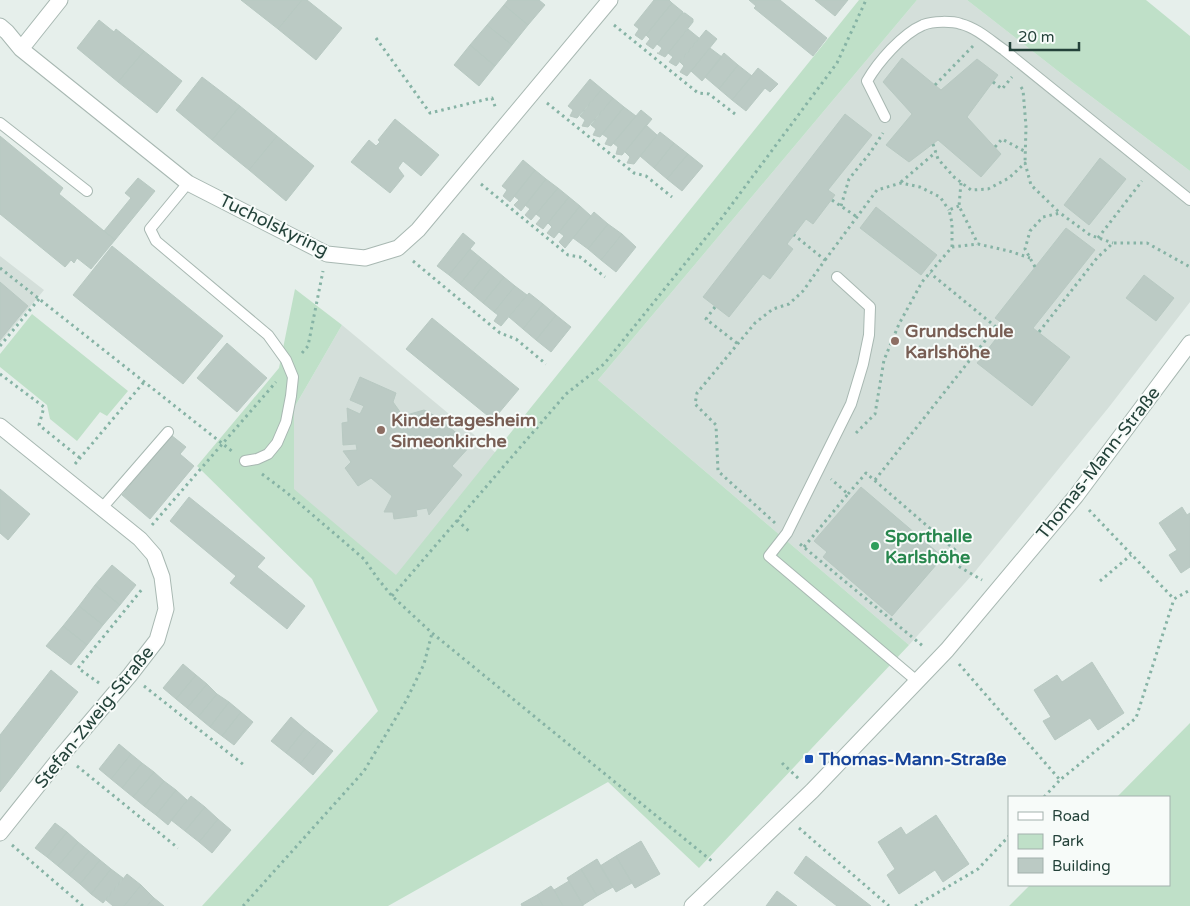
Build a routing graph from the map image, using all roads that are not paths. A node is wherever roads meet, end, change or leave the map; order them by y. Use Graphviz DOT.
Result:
graph roads {
  1 [pos="60,0"];
  2 [pos="610,0"];
  3 [pos="2,33"];
  4 [pos="21,49"];
  5 [pos="885,117"];
  6 [pos="0,123"];
  7 [pos="188,183"];
  8 [pos="87,191"];
  9 [pos="1190,200"];
  10 [pos="837,278"];
  11 [pos="1190,343"];
  12 [pos="0,426"];
  13 [pos="168,432"];
  14 [pos="245,461"];
  15 [pos="102,508"];
  16 [pos="918,682"];
  17 [pos="4,837"];
  18 [pos="692,906"];
  1 -- 4 [label="street"];
  2 -- 7 [label="street, Tucholskyring"];
  3 -- 4 [label="street, Tucholskyring"];
  4 -- 7 [label="street, Tucholskyring"];
  5 -- 9 [label="lane"];
  6 -- 8 [label="lane"];
  7 -- 14 [label="lane"];
  10 -- 16 [label="lane"];
  11 -- 16 [label="street, Thomas-Mann-Straße"];
  12 -- 15 [label="street, Stefan-Zweig-Straße"];
  13 -- 15 [label="lane"];
  15 -- 17 [label="street, Stefan-Zweig-Straße"];
  16 -- 18 [label="street, Thomas-Mann-Straße"];
}
